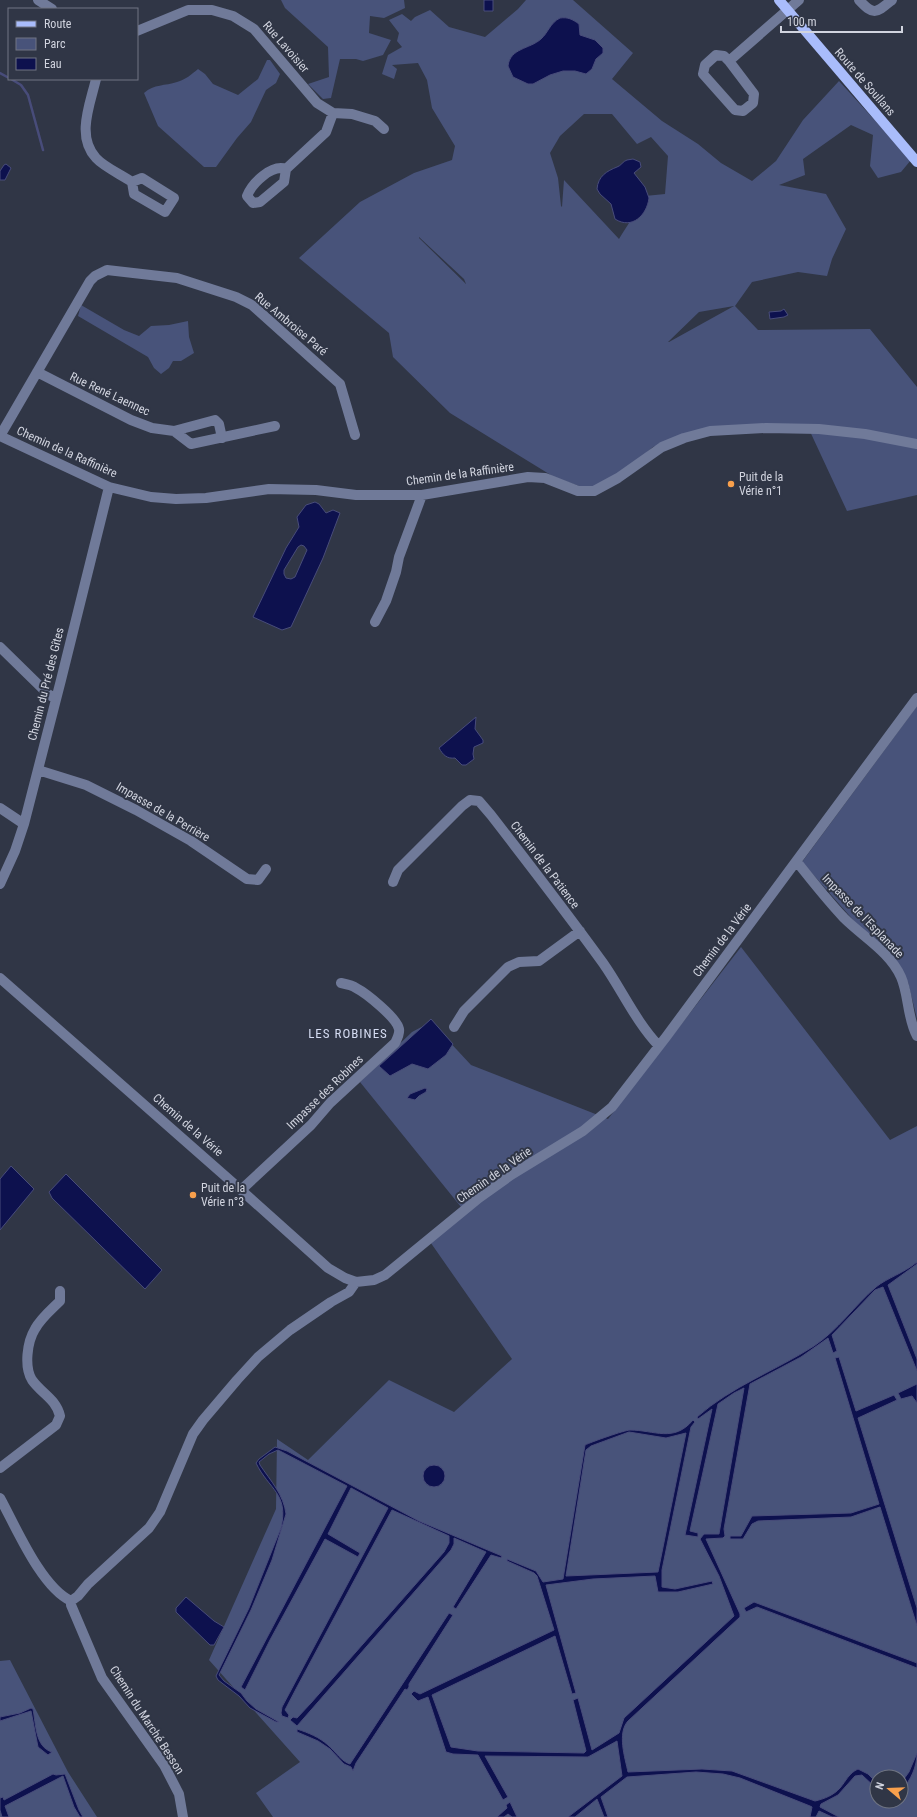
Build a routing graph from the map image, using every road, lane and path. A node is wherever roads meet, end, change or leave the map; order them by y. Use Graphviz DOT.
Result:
graph roads {
  1 [pos="38,0"];
  2 [pos="779,0"];
  3 [pos="799,0"];
  4 [pos="859,0"];
  5 [pos="892,0"];
  6 [pos="50,8"];
  7 [pos="787,10"];
  8 [pos="138,31"];
  9 [pos="729,61"];
  10 [pos="96,80"];
  11 [pos="333,113"];
  12 [pos="384,130"];
  13 [pos="917,162"];
  14 [pos="286,169"];
  15 [pos="132,182"];
  16 [pos="36,372"];
  17 [pos="275,426"];
  18 [pos="174,430"];
  19 [pos="355,435"];
  20 [pos="0,436"];
  21 [pos="222,438"];
  22 [pos="917,444"];
  23 [pos="109,487"];
  24 [pos="422,495"];
  25 [pos="375,622"];
  26 [pos="0,647"];
  27 [pos="917,698"];
  28 [pos="56,699"];
  29 [pos="38,770"];
  30 [pos="0,808"];
  31 [pos="24,824"];
  32 [pos="797,862"];
  33 [pos="266,869"];
  34 [pos="393,882"];
  35 [pos="0,884"];
  36 [pos="580,931"];
  37 [pos="0,978"];
  38 [pos="341,984"];
  39 [pos="454,1027"];
  40 [pos="917,1036"];
  41 [pos="659,1046"];
  42 [pos="241,1190"];
  43 [pos="356,1282"];
  44 [pos="60,1291"];
  45 [pos="0,1468"];
  46 [pos="0,1498"];
  47 [pos="70,1601"];
  48 [pos="183,1817"];
  1 -- 6 [label="street"];
  2 -- 7 [label="main road, Route de Soullans"];
  3 -- 7 [label="street"];
  4 -- 5 [label="street"];
  7 -- 9 [label="street"];
  7 -- 13 [label="main road, Route de Soullans"];
  8 -- 11 [label="street, Rue Lavoisier"];
  9 -- 9 [label="street"];
  10 -- 15 [label="street"];
  11 -- 12 [label="street"];
  11 -- 14 [label="street"];
  16 -- 18 [label="street, Rue René Laennec"];
  16 -- 19 [label="street, Rue Ambroise Paré"];
  16 -- 20 [label="street, Rue Ambroise Paré"];
  17 -- 21 [label="street"];
  18 -- 21 [label="street"];
  18 -- 21 [label="street, Rue René Laennec"];
  20 -- 23 [label="street, Chemin de la Raffinière"];
  22 -- 24 [label="street, Chemin de la Raffinière"];
  23 -- 24 [label="street, Chemin de la Raffinière"];
  23 -- 28 [label="street, Chemin du Pré des Gîtes"];
  24 -- 25 [label="street"];
  26 -- 28 [label="street"];
  27 -- 32 [label="street, Chemin de la Vérie"];
  28 -- 29 [label="street, Chemin du Pré des Gîtes"];
  29 -- 31 [label="street, Chemin du Pré des Gîtes"];
  29 -- 33 [label="street, Impasse de la Perrière"];
  30 -- 31 [label="street"];
  31 -- 35 [label="street, Chemin du Pré des Gîtes"];
  32 -- 40 [label="street, Impasse de l'Esplanade"];
  32 -- 41 [label="street, Chemin de la Vérie"];
  34 -- 36 [label="street, Chemin de la Patience"];
  36 -- 39 [label="street"];
  36 -- 41 [label="street, Chemin de la Patience"];
  37 -- 42 [label="street, Chemin de la Vérie"];
  38 -- 42 [label="street, Impasse des Robines"];
  41 -- 43 [label="street, Chemin de la Vérie"];
  42 -- 43 [label="street, Chemin de la Vérie"];
  43 -- 47 [label="street"];
  44 -- 45 [label="street"];
  46 -- 47 [label="street, Chemin du Marché Besson"];
  47 -- 48 [label="street, Chemin du Marché Besson"];
}
